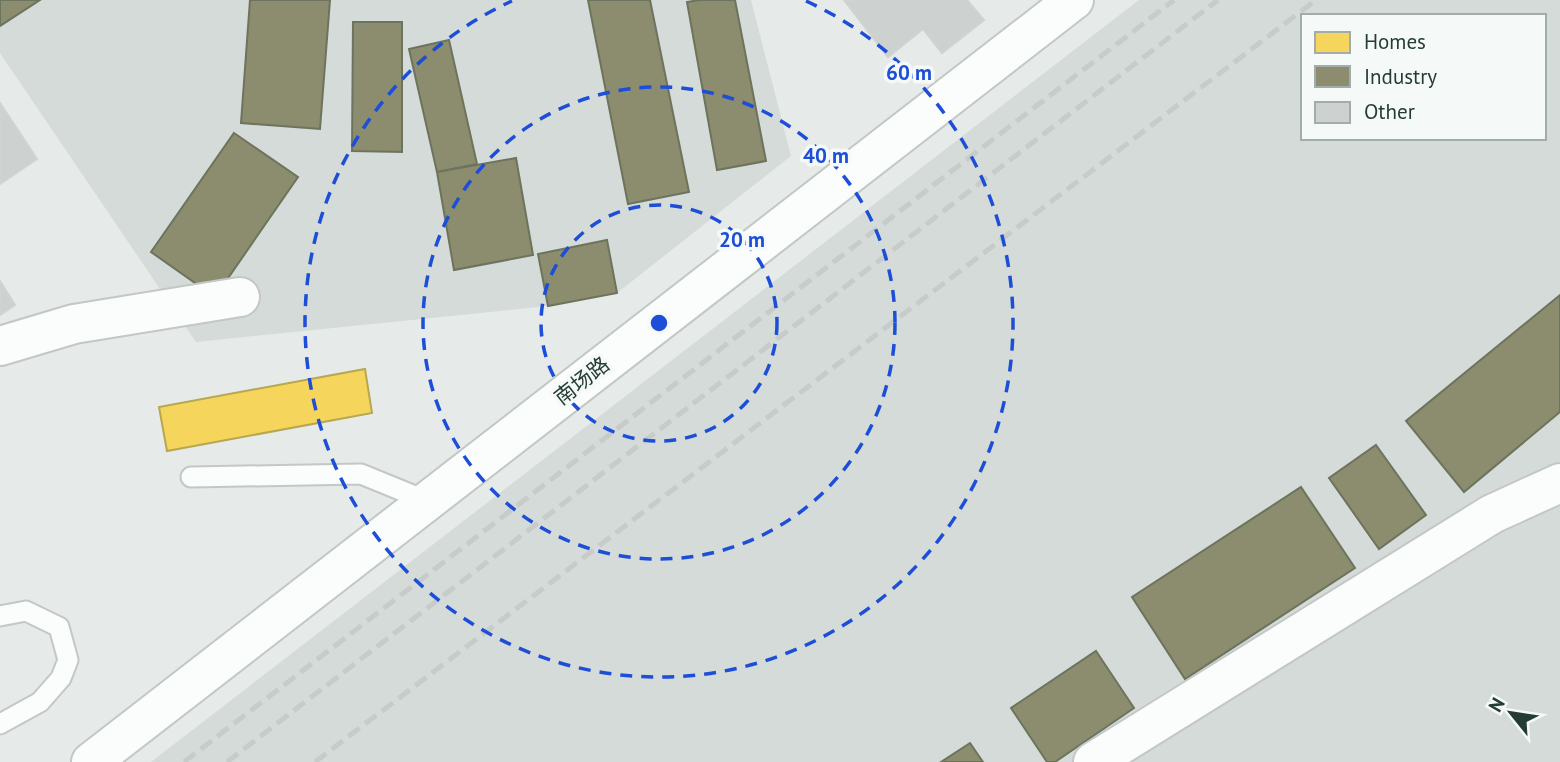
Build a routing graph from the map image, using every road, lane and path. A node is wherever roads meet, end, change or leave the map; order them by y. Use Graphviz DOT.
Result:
graph roads {
  1 [pos="1074,0"];
  2 [pos="240,297"];
  3 [pos="0,346"];
  4 [pos="191,477"];
  5 [pos="1560,483"];
  6 [pos="427,501"];
  7 [pos="0,617"];
  8 [pos="0,724"];
  9 [pos="91,762"];
  10 [pos="1093,762"];
  1 -- 6 [label="street, 南场路"];
  2 -- 3 [label="street"];
  4 -- 6 [label="lane"];
  5 -- 10 [label="street"];
  6 -- 9 [label="street, 南场路"];
  7 -- 8 [label="lane"];
}
